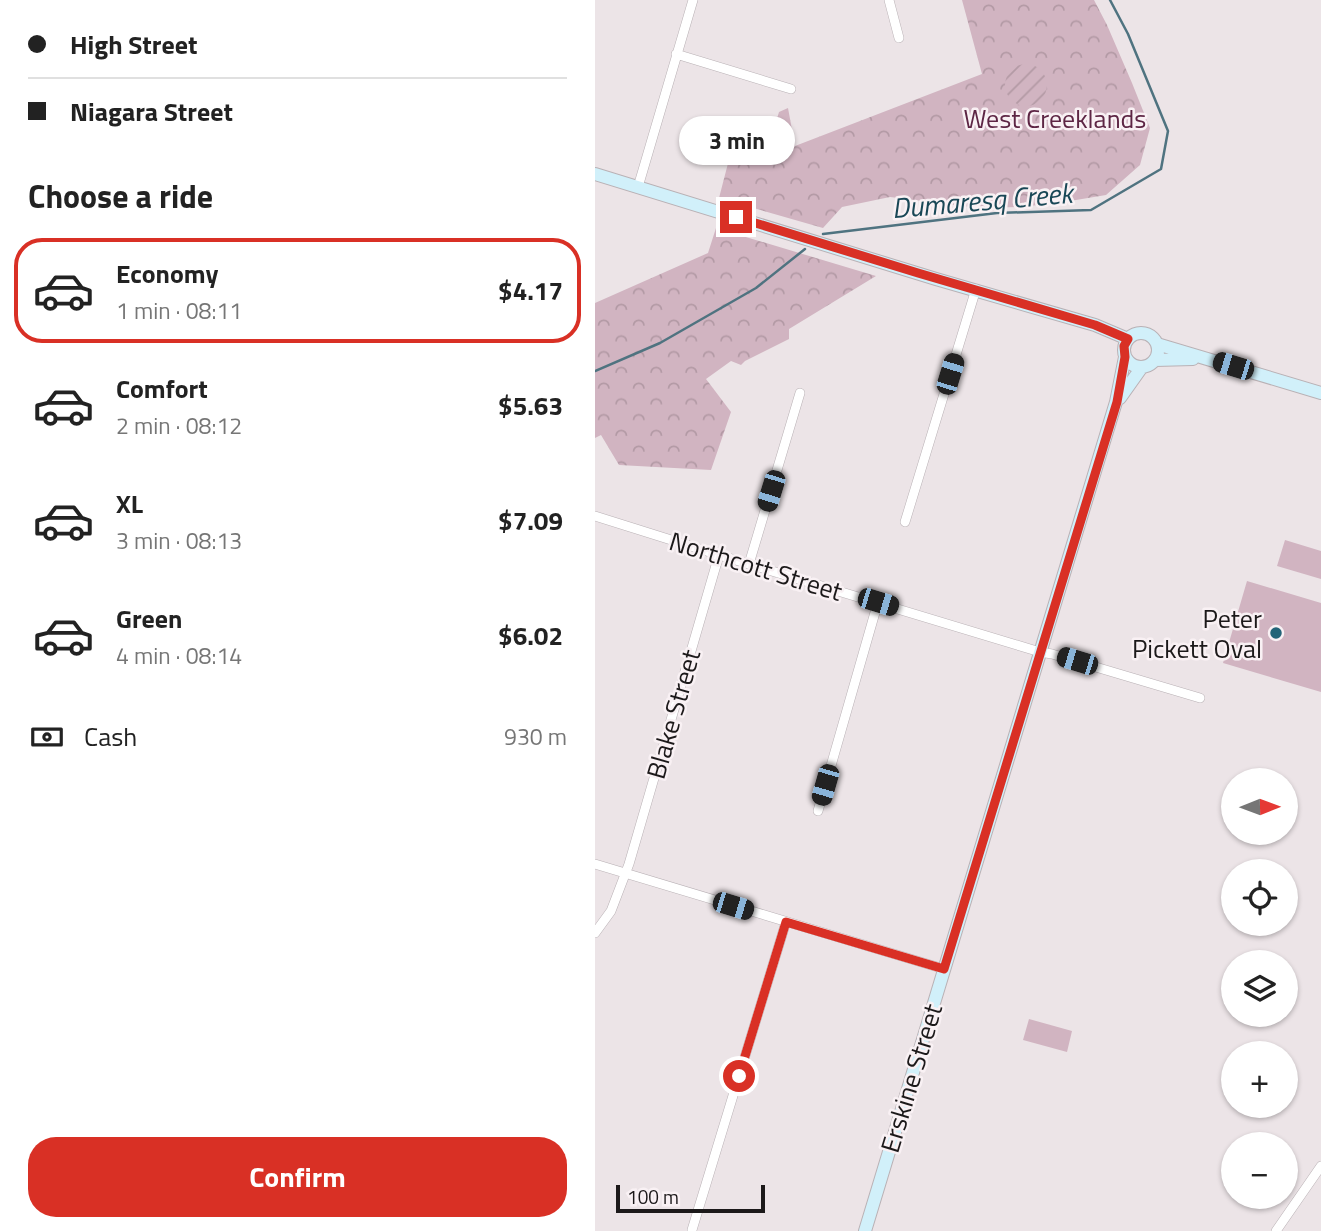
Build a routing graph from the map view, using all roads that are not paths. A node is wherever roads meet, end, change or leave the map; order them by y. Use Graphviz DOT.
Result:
graph roads {
  1 [pos="693,0"];
  2 [pos="889,0"];
  3 [pos="899,38"];
  4 [pos="676,54"];
  5 [pos="791,89"];
  6 [pos="595,174"];
  7 [pos="638,187"];
  8 [pos="976,289"];
  9 [pos="1128,339"];
  10 [pos="1157,344"];
  11 [pos="1125,357"];
  12 [pos="1207,359"];
  13 [pos="1155,360"];
  14 [pos="1142,367"];
  15 [pos="800,393"];
  16 [pos="1321,393"];
  17 [pos="1117,402"];
  18 [pos="595,516"];
  19 [pos="905,522"];
  20 [pos="719,555"];
  21 [pos="749,564"];
  22 [pos="878,602"];
  23 [pos="1040,652"];
  24 [pos="1200,698"];
  25 [pos="818,811"];
  26 [pos="595,864"];
  27 [pos="626,873"];
  28 [pos="786,922"];
  29 [pos="595,933"];
  30 [pos="944,969"];
  31 [pos="1321,1166"];
  32 [pos="692,1230"];
  33 [pos="865,1231"];
  34 [pos="1276,1231"];
  1 -- 4 [label="street"];
  2 -- 3 [label="street"];
  4 -- 5 [label="street"];
  4 -- 7 [label="street"];
  6 -- 7 [label="street"];
  7 -- 8 [label="street"];
  8 -- 9 [label="street"];
  8 -- 19 [label="street"];
  9 -- 10 [label="street"];
  9 -- 11 [label="street"];
  10 -- 12 [label="street"];
  10 -- 13 [label="street"];
  11 -- 14 [label="street"];
  11 -- 17 [label="street, Erskine Street"];
  12 -- 13 [label="street"];
  12 -- 16 [label="street"];
  13 -- 14 [label="street"];
  14 -- 17 [label="street, Erskine Street"];
  15 -- 21 [label="street"];
  17 -- 23 [label="street, Erskine Street"];
  18 -- 20 [label="street, Northcott Street"];
  20 -- 21 [label="street, Northcott Street"];
  20 -- 27 [label="street, Blake Street"];
  21 -- 22 [label="street, Northcott Street"];
  22 -- 23 [label="street, Northcott Street"];
  22 -- 25 [label="street"];
  23 -- 24 [label="street, Northcott Street"];
  23 -- 30 [label="street, Erskine Street"];
  26 -- 27 [label="street"];
  27 -- 28 [label="street"];
  27 -- 29 [label="street, Blake Street"];
  28 -- 30 [label="street"];
  28 -- 32 [label="street"];
  30 -- 33 [label="street, Erskine Street"];
  31 -- 34 [label="street"];
}
